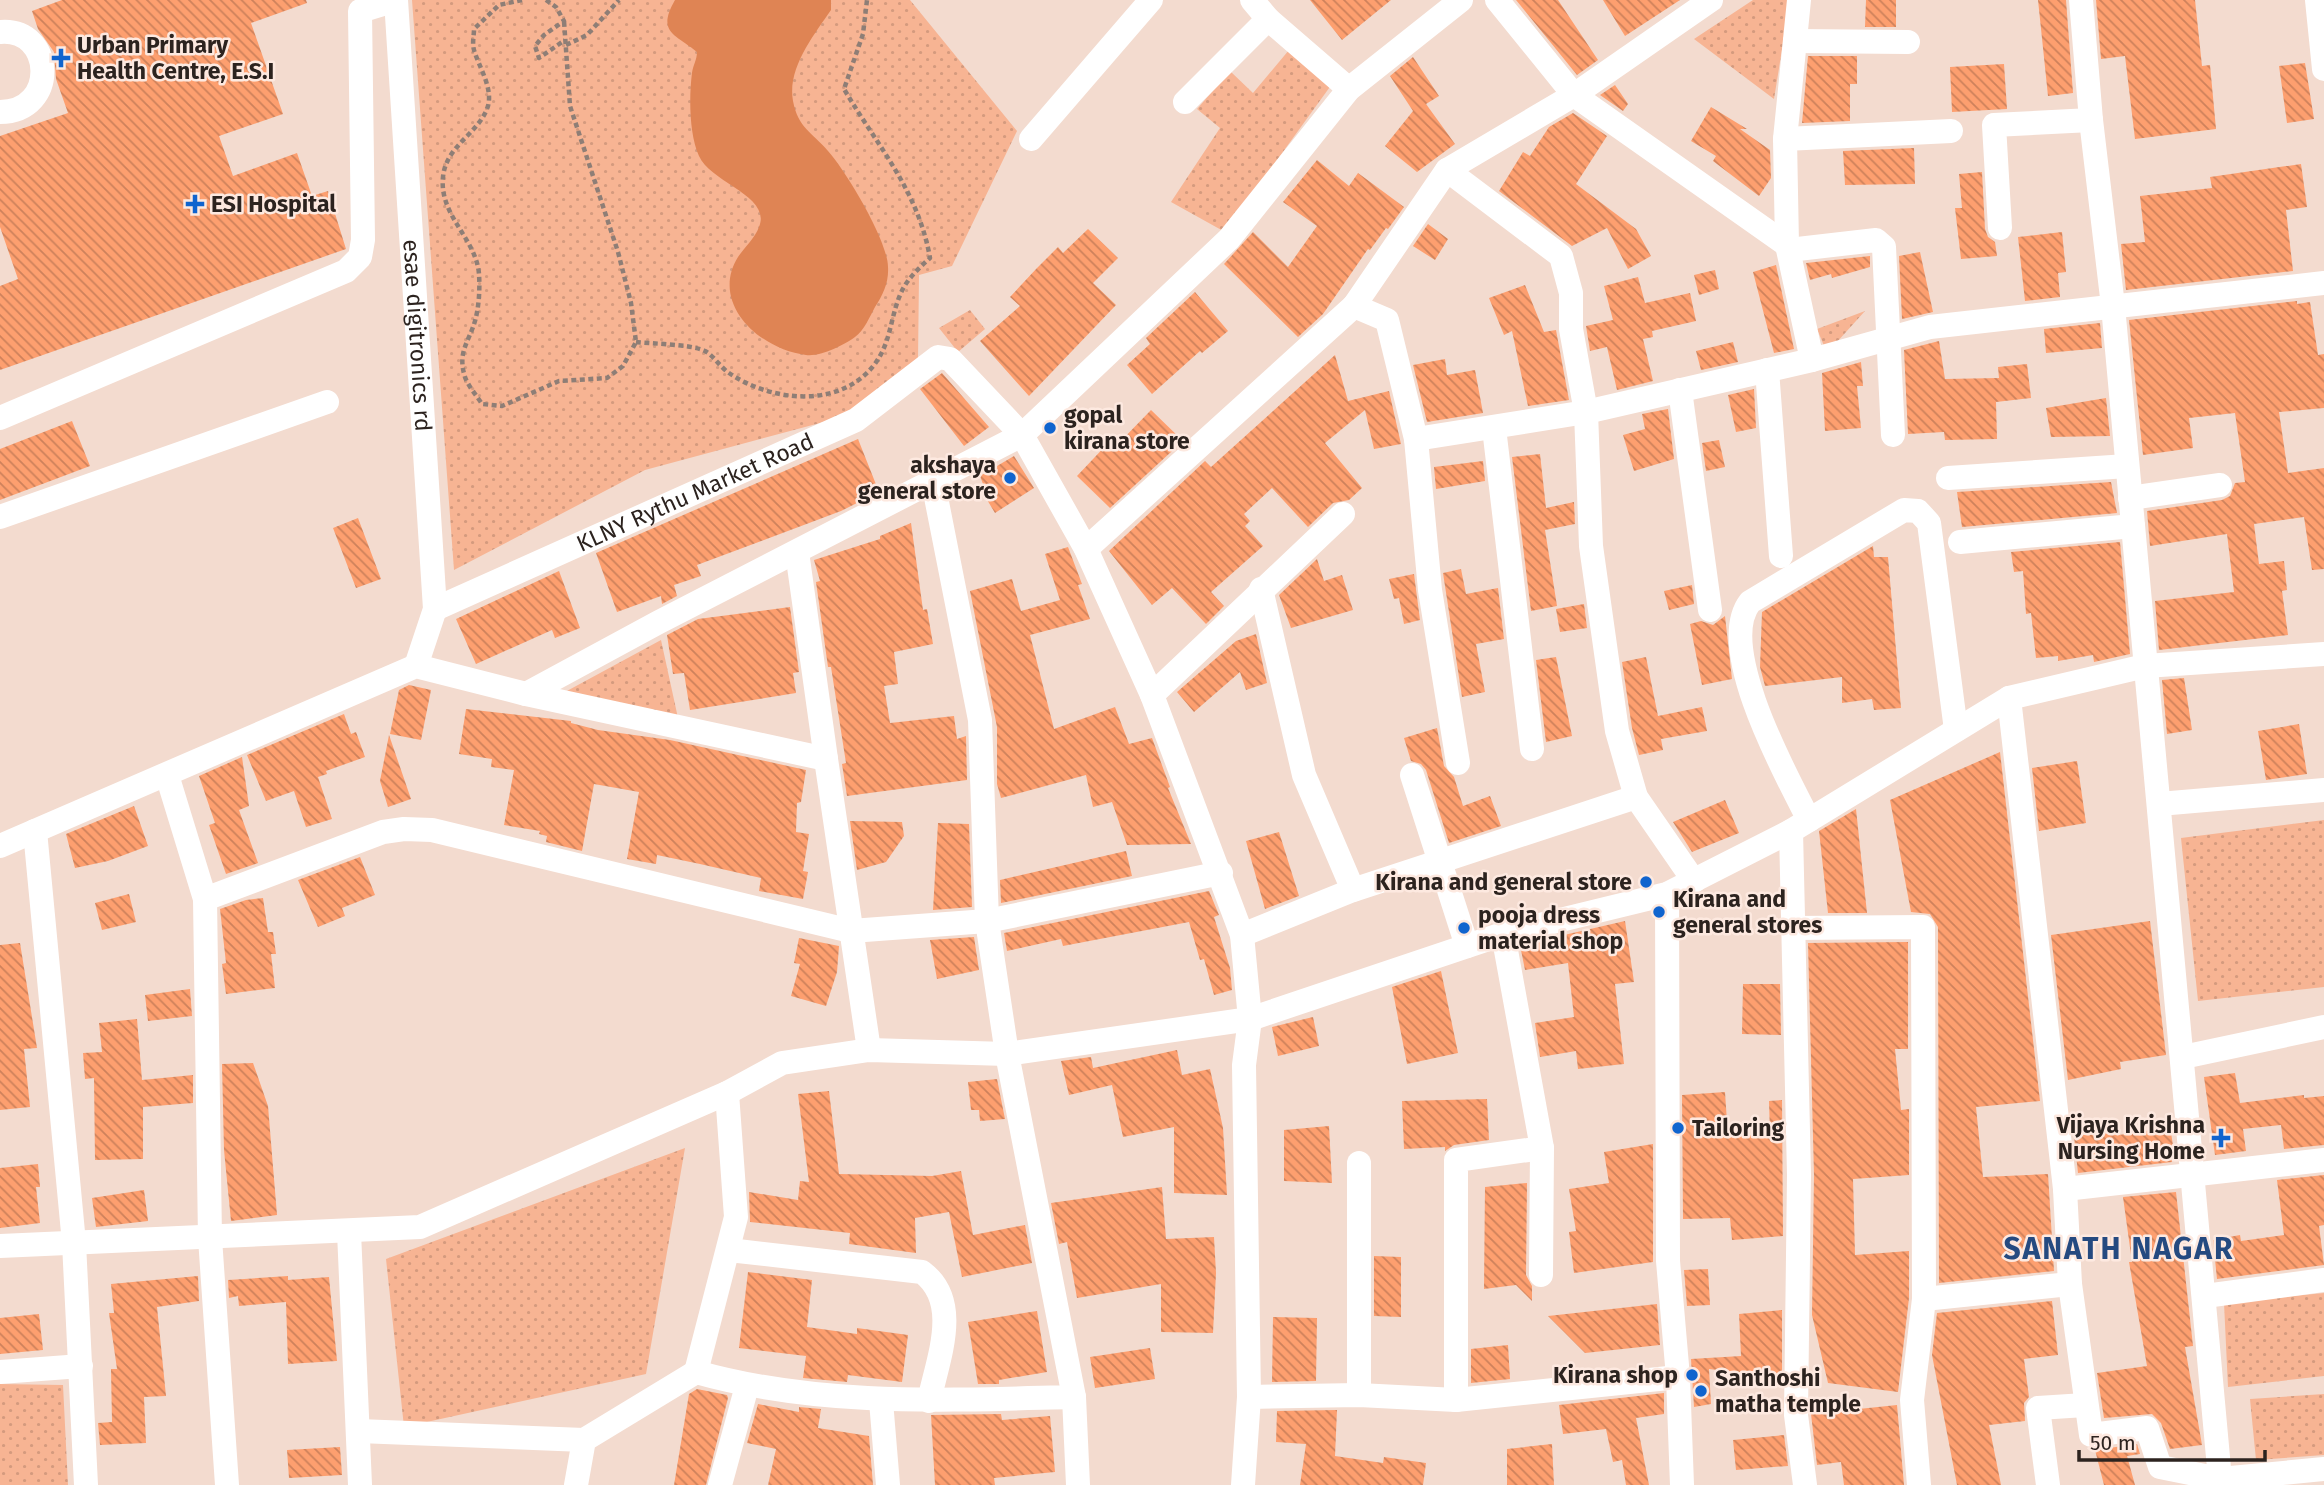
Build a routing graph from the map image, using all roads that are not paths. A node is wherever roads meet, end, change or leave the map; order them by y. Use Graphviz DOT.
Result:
graph roads {
  1 [pos="396,0"];
  2 [pos="1151,0"];
  3 [pos="1252,0"];
  4 [pos="1461,0"];
  5 [pos="1497,0"];
  6 [pos="1711,0"];
  7 [pos="1799,0"];
  8 [pos="2081,0"];
  9 [pos="2317,0"];
  10 [pos="359,6"];
  11 [pos="1268,19"];
  12 [pos="0,32"];
  13 [pos="1795,41"];
  14 [pos="1908,42"];
  15 [pos="2324,69"];
  16 [pos="1349,89"];
  17 [pos="1574,95"];
  18 [pos="1185,102"];
  19 [pos="0,112"];
  20 [pos="2091,120"];
  21 [pos="1951,131"];
  22 [pos="1031,139"];
  23 [pos="1785,139"];
  24 [pos="1447,170"];
  25 [pos="2000,228"];
  26 [pos="1788,248"];
  27 [pos="2324,283"];
  28 [pos="1354,306"];
  29 [pos="2113,306"];
  30 [pos="1889,338"];
  31 [pos="1812,360"];
  32 [pos="1767,370"];
  33 [pos="1680,390"];
  34 [pos="327,402"];
  35 [pos="1586,412"];
  36 [pos="0,418"];
  37 [pos="1494,428"];
  38 [pos="1022,435"];
  39 [pos="1892,435"];
  40 [pos="1416,439"];
  41 [pos="2127,467"];
  42 [pos="1948,478"];
  43 [pos="933,482"];
  44 [pos="2220,485"];
  45 [pos="2130,498"];
  46 [pos="1343,514"];
  47 [pos="0,517"];
  48 [pos="2133,526"];
  49 [pos="1960,542"];
  50 [pos="1086,549"];
  51 [pos="797,552"];
  52 [pos="1781,556"];
  53 [pos="1261,589"];
  54 [pos="435,609"];
  55 [pos="1710,610"];
  56 [pos="2324,654"];
  57 [pos="416,666"];
  58 [pos="2146,666"];
  59 [pos="526,695"];
  60 [pos="1152,695"];
  61 [pos="2009,698"];
  62 [pos="1956,730"];
  63 [pos="1532,749"];
  64 [pos="826,759"];
  65 [pos="1458,763"];
  66 [pos="167,775"];
  67 [pos="1412,775"];
  68 [pos="2324,790"];
  69 [pos="1636,797"];
  70 [pos="2159,804"];
  71 [pos="1800,826"];
  72 [pos="36,831"];
  73 [pos="0,846"];
  74 [pos="1439,862"];
  75 [pos="1221,873"];
  76 [pos="1694,881"];
  77 [pos="1353,890"];
  78 [pos="1667,894"];
  79 [pos="205,899"];
  80 [pos="987,921"];
  81 [pos="1793,928"];
  82 [pos="850,931"];
  83 [pos="1503,934"];
  84 [pos="1242,935"];
  85 [pos="1467,946"];
  86 [pos="1250,1019"];
  87 [pos="2324,1027"];
  88 [pos="869,1049"];
  89 [pos="1007,1054"];
  90 [pos="2183,1057"];
  91 [pos="727,1093"];
  92 [pos="1542,1149"];
  93 [pos="2324,1160"];
  94 [pos="1359,1163"];
  95 [pos="2193,1173"];
  96 [pos="2065,1189"];
  97 [pos="349,1232"];
  98 [pos="211,1238"];
  99 [pos="74,1243"];
  100 [pos="0,1246"];
  101 [pos="729,1250"];
  102 [pos="1541,1275"];
  103 [pos="2324,1280"];
  104 [pos="2070,1284"];
  105 [pos="2205,1296"];
  106 [pos="1924,1299"];
  107 [pos="81,1366"];
  108 [pos="0,1372"];
  109 [pos="696,1372"];
  110 [pos="1678,1377"];
  111 [pos="747,1386"];
  112 [pos="1359,1395"];
  113 [pos="1074,1397"];
  114 [pos="1249,1397"];
  115 [pos="1456,1399"];
  116 [pos="881,1401"];
  117 [pos="929,1401"];
  118 [pos="2085,1405"];
  119 [pos="359,1431"];
  120 [pos="584,1440"];
  121 [pos="2324,1469"];
  122 [pos="2220,1482"];
  123 [pos="86,1485"];
  124 [pos="226,1485"];
  125 [pos="360,1485"];
  126 [pos="576,1485"];
  127 [pos="720,1485"];
  128 [pos="888,1485"];
  129 [pos="1078,1485"];
  130 [pos="1243,1485"];
  131 [pos="1682,1485"];
  132 [pos="1805,1485"];
  133 [pos="1919,1485"];
  134 [pos="2048,1485"];
  1 -- 10 [label="street"];
  1 -- 54 [label="street, esae digitronics rd"];
  2 -- 22 [label="street"];
  3 -- 11 [label="street"];
  4 -- 16 [label="street"];
  5 -- 17 [label="street"];
  6 -- 17 [label="street"];
  7 -- 13 [label="street"];
  8 -- 20 [label="street"];
  9 -- 15 [label="street"];
  10 -- 36 [label="street"];
  11 -- 16 [label="street"];
  11 -- 18 [label="street"];
  12 -- 19 [label="street"];
  13 -- 14 [label="street"];
  13 -- 23 [label="street"];
  16 -- 38 [label="street"];
  17 -- 24 [label="street"];
  17 -- 26 [label="street"];
  20 -- 25 [label="street"];
  20 -- 29 [label="street"];
  21 -- 23 [label="street"];
  23 -- 26 [label="street"];
  24 -- 28 [label="street"];
  24 -- 35 [label="street"];
  26 -- 30 [label="street"];
  26 -- 31 [label="street"];
  27 -- 29 [label="street"];
  28 -- 40 [label="street"];
  28 -- 50 [label="street"];
  29 -- 30 [label="street"];
  29 -- 41 [label="street"];
  30 -- 31 [label="street"];
  30 -- 39 [label="street"];
  31 -- 32 [label="street"];
  32 -- 33 [label="street"];
  32 -- 52 [label="street"];
  33 -- 35 [label="street"];
  33 -- 55 [label="street"];
  34 -- 47 [label="street"];
  35 -- 37 [label="street"];
  35 -- 69 [label="street"];
  37 -- 40 [label="street"];
  37 -- 63 [label="street"];
  38 -- 43 [label="street"];
  38 -- 50 [label="street"];
  38 -- 54 [label="street, KLNY Rythu Market Road"];
  40 -- 65 [label="street"];
  41 -- 42 [label="street"];
  41 -- 45 [label="street"];
  43 -- 51 [label="street"];
  43 -- 80 [label="street"];
  44 -- 45 [label="street"];
  45 -- 48 [label="street"];
  46 -- 53 [label="street"];
  48 -- 49 [label="street"];
  48 -- 58 [label="street"];
  50 -- 60 [label="street"];
  51 -- 59 [label="street"];
  51 -- 64 [label="street"];
  53 -- 60 [label="street"];
  53 -- 77 [label="street"];
  54 -- 57 [label="street, esae digitronics rd"];
  56 -- 58 [label="street"];
  57 -- 59 [label="street"];
  57 -- 66 [label="street"];
  58 -- 61 [label="street"];
  58 -- 70 [label="street"];
  59 -- 64 [label="street"];
  60 -- 75 [label="street"];
  61 -- 62 [label="street"];
  61 -- 96 [label="street"];
  62 -- 71 [label="street"];
  62 -- 71 [label="street"];
  64 -- 82 [label="street"];
  66 -- 72 [label="street"];
  66 -- 79 [label="street"];
  67 -- 74 [label="street"];
  68 -- 70 [label="street"];
  69 -- 74 [label="street"];
  69 -- 76 [label="street"];
  70 -- 90 [label="street"];
  71 -- 76 [label="street"];
  71 -- 81 [label="street"];
  72 -- 73 [label="street"];
  72 -- 99 [label="street"];
  74 -- 77 [label="street"];
  74 -- 85 [label="street"];
  75 -- 80 [label="street"];
  75 -- 84 [label="street"];
  76 -- 78 [label="street"];
  77 -- 84 [label="street"];
  78 -- 83 [label="street"];
  78 -- 110 [label="street"];
  79 -- 82 [label="street"];
  79 -- 98 [label="street"];
  80 -- 82 [label="street"];
  80 -- 89 [label="street"];
  81 -- 106 [label="street"];
  81 -- 132 [label="street"];
  82 -- 88 [label="street"];
  83 -- 85 [label="street"];
  83 -- 92 [label="street"];
  84 -- 86 [label="street"];
  85 -- 86 [label="street"];
  86 -- 89 [label="street"];
  86 -- 114 [label="street"];
  87 -- 90 [label="street"];
  88 -- 89 [label="street"];
  88 -- 91 [label="street"];
  89 -- 113 [label="street"];
  90 -- 95 [label="street"];
  91 -- 97 [label="street"];
  91 -- 101 [label="street"];
  92 -- 102 [label="street"];
  92 -- 115 [label="street"];
  93 -- 95 [label="street"];
  94 -- 112 [label="street"];
  95 -- 96 [label="street"];
  95 -- 105 [label="street"];
  96 -- 104 [label="street"];
  97 -- 98 [label="street"];
  97 -- 119 [label="street"];
  98 -- 99 [label="street"];
  98 -- 124 [label="street"];
  99 -- 100 [label="street"];
  99 -- 107 [label="street"];
  101 -- 109 [label="street"];
  101 -- 117 [label="street"];
  103 -- 105 [label="street"];
  104 -- 106 [label="street"];
  104 -- 118 [label="street"];
  105 -- 122 [label="street"];
  106 -- 133 [label="street"];
  107 -- 108 [label="street"];
  107 -- 123 [label="street"];
  109 -- 111 [label="street"];
  109 -- 120 [label="street"];
  110 -- 115 [label="street"];
  110 -- 131 [label="street"];
  111 -- 116 [label="street"];
  111 -- 127 [label="street"];
  112 -- 114 [label="street"];
  112 -- 115 [label="street"];
  113 -- 117 [label="street"];
  113 -- 129 [label="street"];
  114 -- 130 [label="street"];
  116 -- 117 [label="street"];
  116 -- 128 [label="street"];
  118 -- 122 [label="street"];
  118 -- 134 [label="street"];
  119 -- 120 [label="street"];
  119 -- 125 [label="street"];
  120 -- 126 [label="street"];
  121 -- 122 [label="street"];
}
